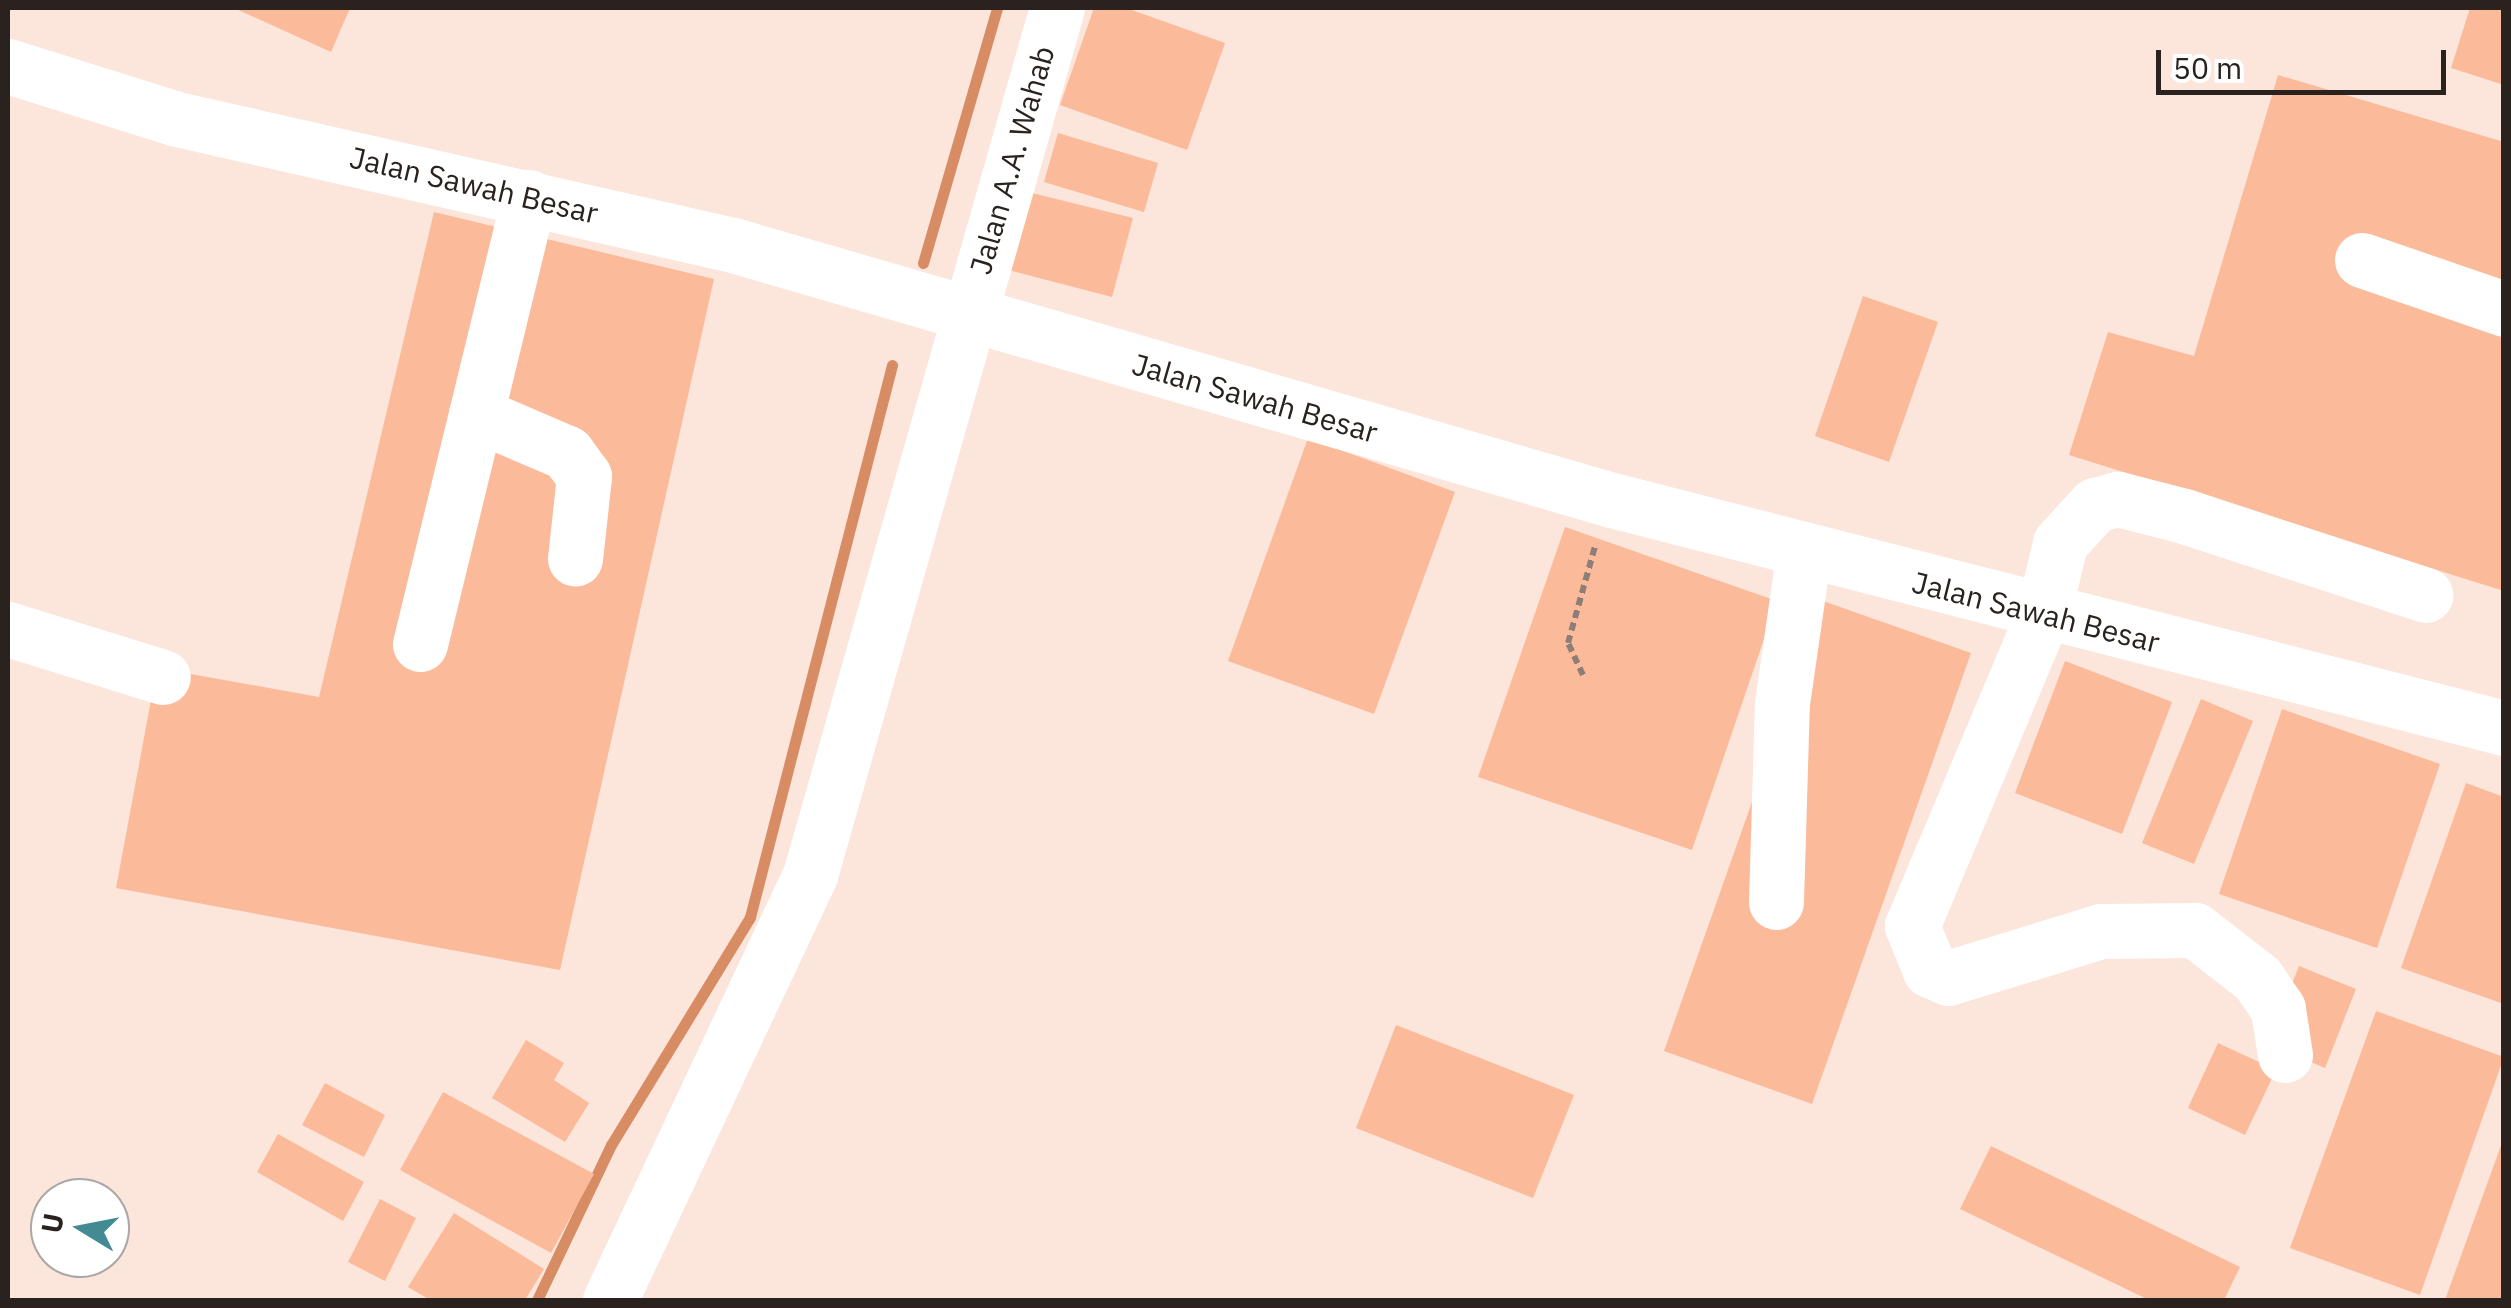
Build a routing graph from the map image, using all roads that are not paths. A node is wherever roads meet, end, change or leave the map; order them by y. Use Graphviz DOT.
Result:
graph roads {
  1 [pos="1057,8"];
  2 [pos="8,66"];
  3 [pos="529,197"];
  4 [pos="2362,260"];
  5 [pos="2504,309"];
  6 [pos="967,313"];
  7 [pos="476,414"];
  8 [pos="1804,550"];
  9 [pos="575,559"];
  10 [pos="2425,595"];
  11 [pos="2043,615"];
  12 [pos="8,629"];
  13 [pos="420,644"];
  14 [pos="163,676"];
  15 [pos="2504,728"];
  16 [pos="1776,902"];
  17 [pos="2285,1055"];
  18 [pos="610,1300"];
  1 -- 6 [label="main road, Jalan A.A. Wahab"];
  2 -- 3 [label="main road, Jalan Sawah Besar"];
  3 -- 6 [label="main road, Jalan Sawah Besar"];
  3 -- 7 [label="main road"];
  4 -- 5 [label="main road"];
  6 -- 8 [label="main road, Jalan Sawah Besar"];
  6 -- 18 [label="main road, Jalan A.A. Wahab"];
  7 -- 9 [label="main road"];
  7 -- 13 [label="main road"];
  8 -- 11 [label="main road, Jalan Sawah Besar"];
  8 -- 16 [label="main road"];
  10 -- 11 [label="main road"];
  11 -- 15 [label="main road, Jalan Sawah Besar"];
  11 -- 17 [label="main road"];
  12 -- 14 [label="main road"];
}
